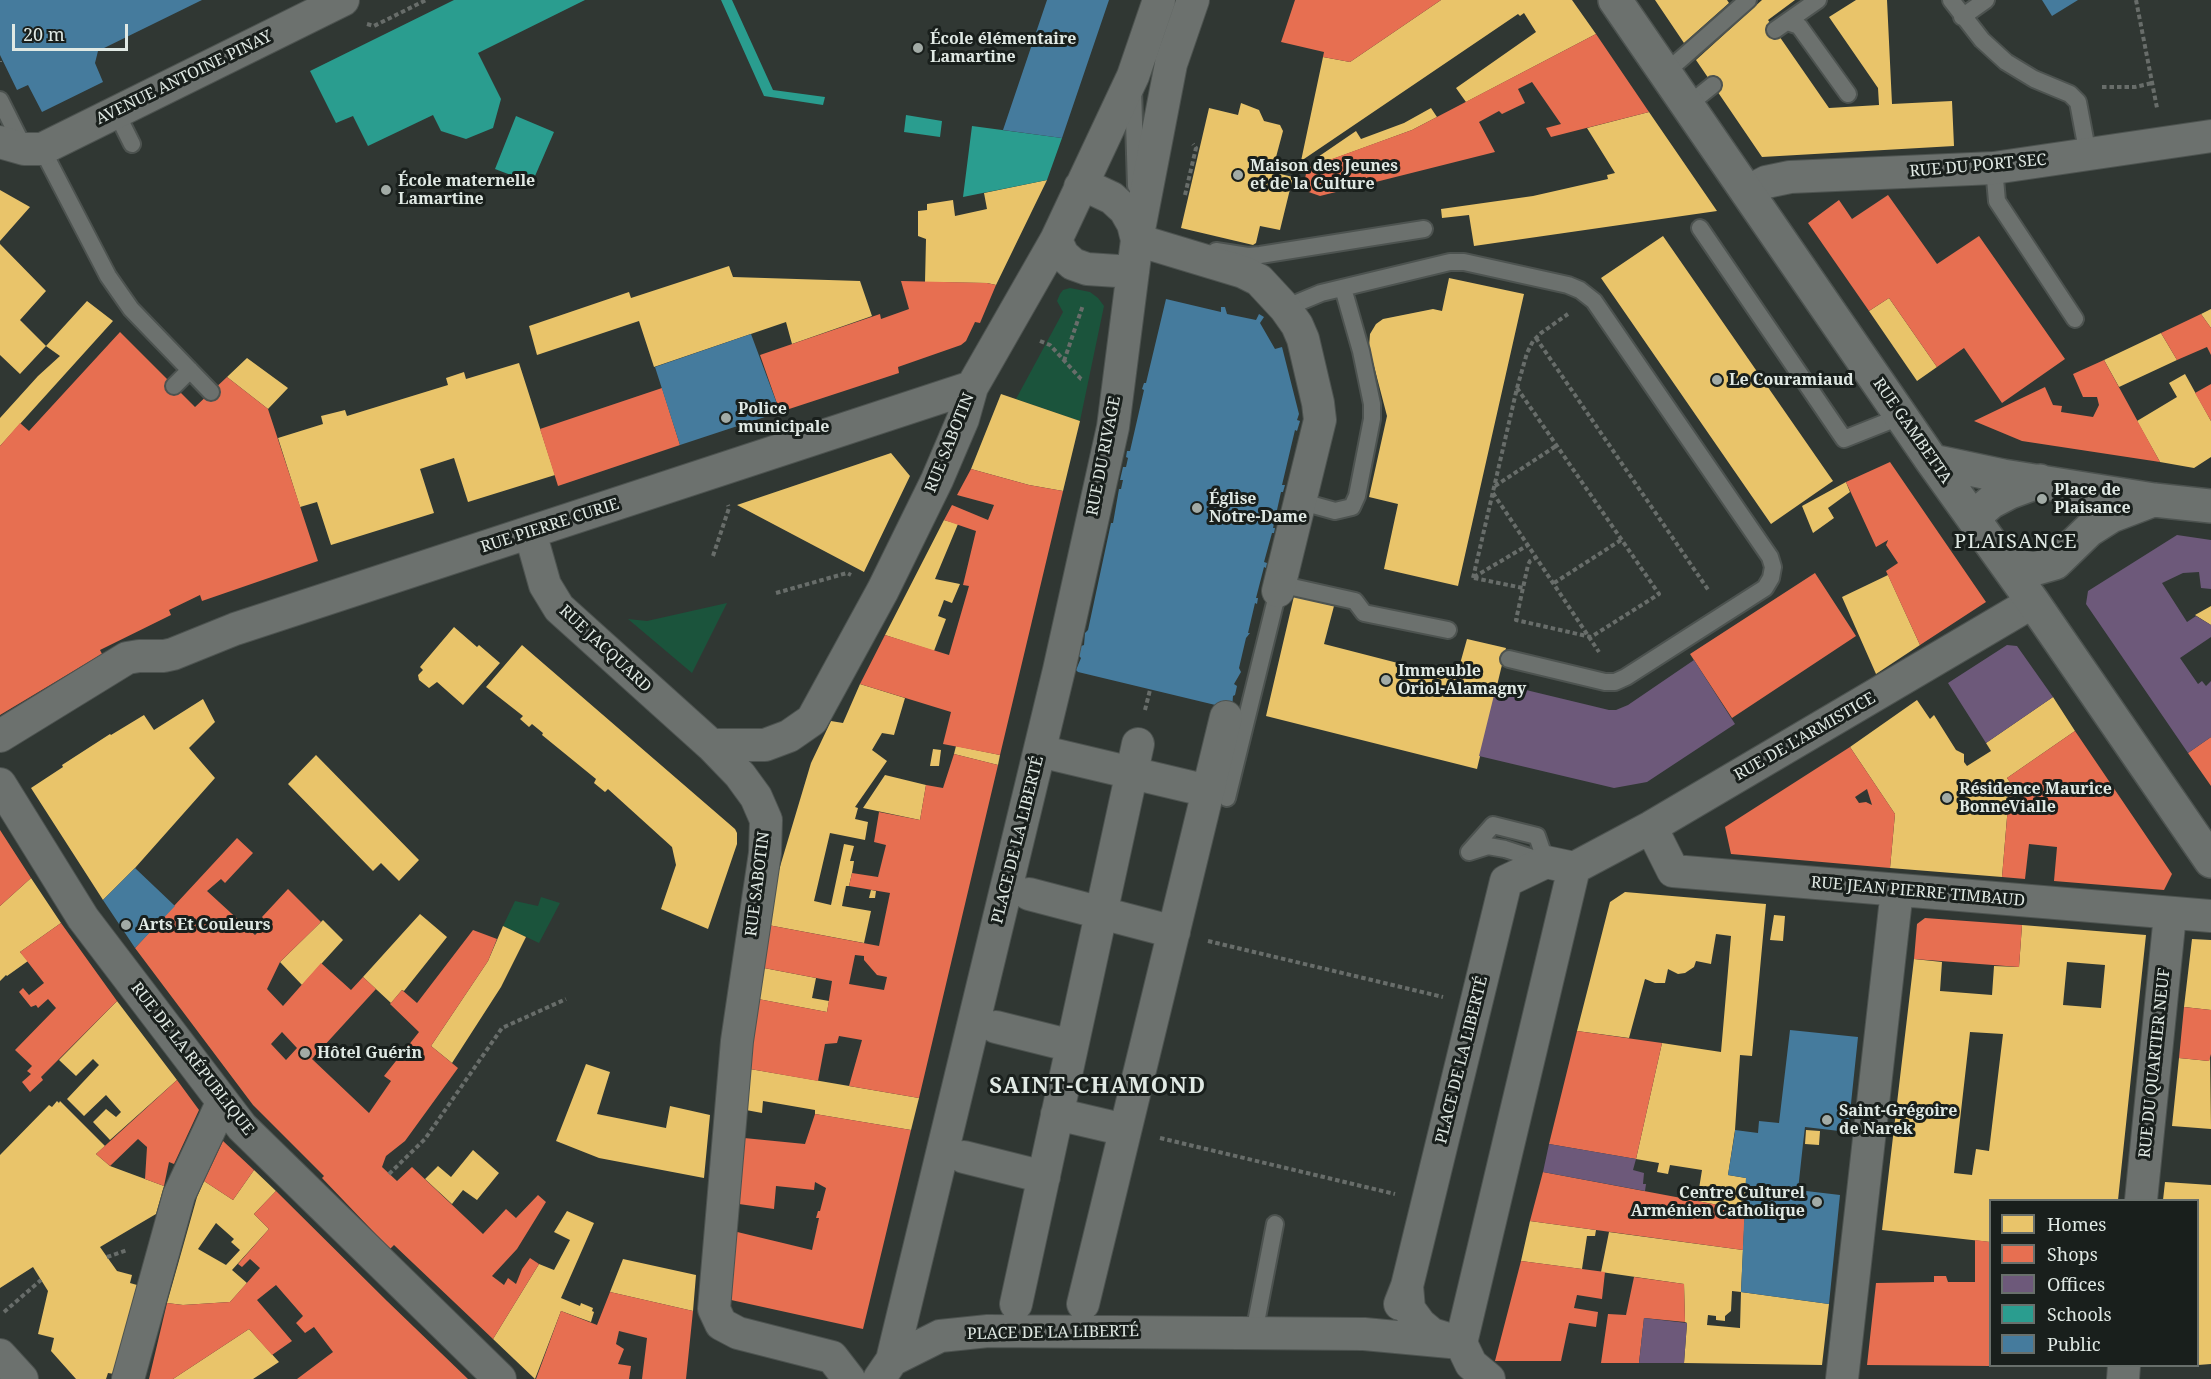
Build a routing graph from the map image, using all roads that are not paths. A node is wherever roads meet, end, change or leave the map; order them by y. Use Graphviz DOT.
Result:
graph roads {
  1 [pos="343,0"];
  2 [pos="1159,0"];
  3 [pos="1193,0"];
  4 [pos="1615,0"];
  5 [pos="1748,0"];
  6 [pos="1818,0"];
  7 [pos="1951,0"];
  8 [pos="1986,0"];
  9 [pos="1962,17"];
  10 [pos="1665,73"];
  11 [pos="1133,76"];
  12 [pos="1713,85"];
  13 [pos="1848,94"];
  14 [pos="0,100"];
  15 [pos="1688,105"];
  16 [pos="116,112"];
  17 [pos="2211,136"];
  18 [pos="132,144"];
  19 [pos="22,147"];
  20 [pos="2088,155"];
  21 [pos="1994,168"];
  22 [pos="1080,187"];
  23 [pos="1747,192"];
  24 [pos="1700,228"];
  25 [pos="1424,229"];
  26 [pos="1056,240"];
  27 [pos="1137,240"];
  28 [pos="1204,260"];
  29 [pos="1133,272"];
  30 [pos="1342,288"];
  31 [pos="1285,308"];
  32 [pos="2075,319"];
  33 [pos="190,370"];
  34 [pos="174,386"];
  35 [pos="972,387"];
  36 [pos="211,392"];
  37 [pos="1902,416"];
  38 [pos="1932,460"];
  39 [pos="2041,481"];
  40 [pos="2154,500"];
  41 [pos="1299,501"];
  42 [pos="2211,505"];
  43 [pos="1974,517"];
  44 [pos="530,532"];
  45 [pos="2055,563"];
  46 [pos="2007,564"];
  47 [pos="1279,587"];
  48 [pos="2034,602"];
  49 [pos="1448,630"];
  50 [pos="2059,640"];
  51 [pos="1509,659"];
  52 [pos="1059,670"];
  53 [pos="1226,717"];
  54 [pos="0,736"];
  55 [pos="711,746"];
  56 [pos="1052,754"];
  57 [pos="1134,759"];
  58 [pos="0,784"];
  59 [pos="1218,795"];
  60 [pos="1651,827"];
  61 [pos="1469,852"];
  62 [pos="2211,861"];
  63 [pos="1560,865"];
  64 [pos="1897,890"];
  65 [pos="1029,894"];
  66 [pos="1101,913"];
  67 [pos="2211,916"];
  68 [pos="2169,925"];
  69 [pos="1174,932"];
  70 [pos="996,1027"];
  71 [pos="1072,1046"];
  72 [pos="222,1103"];
  73 [pos="1057,1114"];
  74 [pos="1125,1130"];
  75 [pos="964,1157"];
  76 [pos="1044,1177"];
  77 [pos="2141,1199"];
  78 [pos="1275,1224"];
  79 [pos="1407,1286"];
  80 [pos="1016,1304"];
  81 [pos="1083,1304"];
  82 [pos="1254,1333"];
  83 [pos="1364,1334"];
  84 [pos="1461,1343"];
  85 [pos="0,1355"];
  86 [pos="885,1370"];
  87 [pos="22,1379"];
  88 [pos="128,1379"];
  89 [pos="500,1379"];
  90 [pos="849,1379"];
  91 [pos="1489,1379"];
  92 [pos="1842,1379"];
  1 -- 16 [label="street, AVENUE ANTOINE PINAY"];
  2 -- 11 [label="street"];
  3 -- 27 [label="street, RUE DU RIVAGE"];
  4 -- 10 [label="main road, RUE GAMBETTA"];
  5 -- 10 [label="lane"];
  6 -- 13 [label="lane"];
  7 -- 9 [label="lane"];
  8 -- 9 [label="lane"];
  9 -- 20 [label="lane"];
  10 -- 15 [label="main road, RUE GAMBETTA"];
  11 -- 22 [label="street"];
  11 -- 27 [label="lane"];
  12 -- 15 [label="lane"];
  14 -- 19 [label="lane"];
  15 -- 23 [label="main road, RUE GAMBETTA"];
  16 -- 18 [label="lane"];
  16 -- 19 [label="street, AVENUE ANTOINE PINAY"];
  17 -- 20 [label="street, RUE DU PORT SEC"];
  19 -- 33 [label="lane"];
  20 -- 21 [label="street, RUE DU PORT SEC"];
  21 -- 23 [label="street, RUE DU PORT SEC"];
  21 -- 32 [label="lane"];
  22 -- 26 [label="street"];
  22 -- 27 [label="street"];
  23 -- 37 [label="main road, RUE GAMBETTA"];
  24 -- 37 [label="lane"];
  25 -- 28 [label="lane"];
  26 -- 29 [label="street"];
  26 -- 35 [label="street, RUE SABOTIN"];
  27 -- 28 [label="street"];
  27 -- 29 [label="street, RUE DU RIVAGE"];
  28 -- 31 [label="street"];
  29 -- 52 [label="street, RUE DU RIVAGE"];
  30 -- 31 [label="lane"];
  30 -- 41 [label="lane"];
  30 -- 51 [label="lane"];
  31 -- 41 [label="street"];
  33 -- 34 [label="lane"];
  33 -- 36 [label="lane"];
  35 -- 44 [label="street, RUE PIERRE CURIE"];
  35 -- 55 [label="street, RUE SABOTIN"];
  37 -- 38 [label="main road, RUE GAMBETTA"];
  38 -- 39 [label="main road"];
  38 -- 43 [label="main road, RUE GAMBETTA"];
  39 -- 40 [label="main road"];
  39 -- 43 [label="main road"];
  40 -- 42 [label="main road"];
  40 -- 45 [label="main road"];
  41 -- 47 [label="street"];
  43 -- 46 [label="main road, RUE GAMBETTA"];
  44 -- 54 [label="street, RUE PIERRE CURIE"];
  44 -- 55 [label="street, RUE JACQUARD"];
  45 -- 46 [label="main road"];
  45 -- 50 [label="main road"];
  46 -- 48 [label="main road, RUE GAMBETTA"];
  47 -- 49 [label="lane"];
  47 -- 59 [label="lane"];
  48 -- 50 [label="main road, RUE GAMBETTA"];
  48 -- 60 [label="street, RUE DE L'ARMISTICE"];
  50 -- 62 [label="main road, RUE GAMBETTA"];
  52 -- 86 [label="street, PLACE DE LA LIBERTÉ"];
  53 -- 59 [label="street"];
  55 -- 90 [label="street, RUE SABOTIN"];
  56 -- 57 [label="street"];
  57 -- 59 [label="street"];
  57 -- 66 [label="street"];
  58 -- 72 [label="street, RUE DE LA RÉPUBLIQUE"];
  59 -- 69 [label="street"];
  60 -- 63 [label="street, RUE DE L'ARMISTICE"];
  60 -- 64 [label="street, RUE JEAN PIERRE TIMBAUD"];
  61 -- 63 [label="lane"];
  63 -- 79 [label="street, PLACE DE LA LIBERTÉ"];
  63 -- 84 [label="street"];
  64 -- 67 [label="street, RUE JEAN PIERRE TIMBAUD"];
  64 -- 68 [label="lane"];
  64 -- 92 [label="street"];
  65 -- 66 [label="street"];
  66 -- 69 [label="street"];
  66 -- 71 [label="street"];
  68 -- 77 [label="street, RUE DU QUARTIER NEUF"];
  69 -- 74 [label="street"];
  70 -- 71 [label="street"];
  71 -- 73 [label="street"];
  72 -- 88 [label="street"];
  72 -- 89 [label="street, RUE DE LA RÉPUBLIQUE"];
  73 -- 74 [label="street"];
  73 -- 76 [label="street"];
  74 -- 81 [label="street"];
  75 -- 76 [label="street"];
  76 -- 80 [label="street"];
  78 -- 82 [label="lane"];
  79 -- 83 [label="street, PLACE DE LA LIBERTÉ"];
  79 -- 84 [label="street"];
  82 -- 83 [label="street, PLACE DE LA LIBERTÉ"];
  82 -- 86 [label="street, PLACE DE LA LIBERTÉ"];
  83 -- 84 [label="street"];
  84 -- 91 [label="street"];
  85 -- 87 [label="street"];
}
